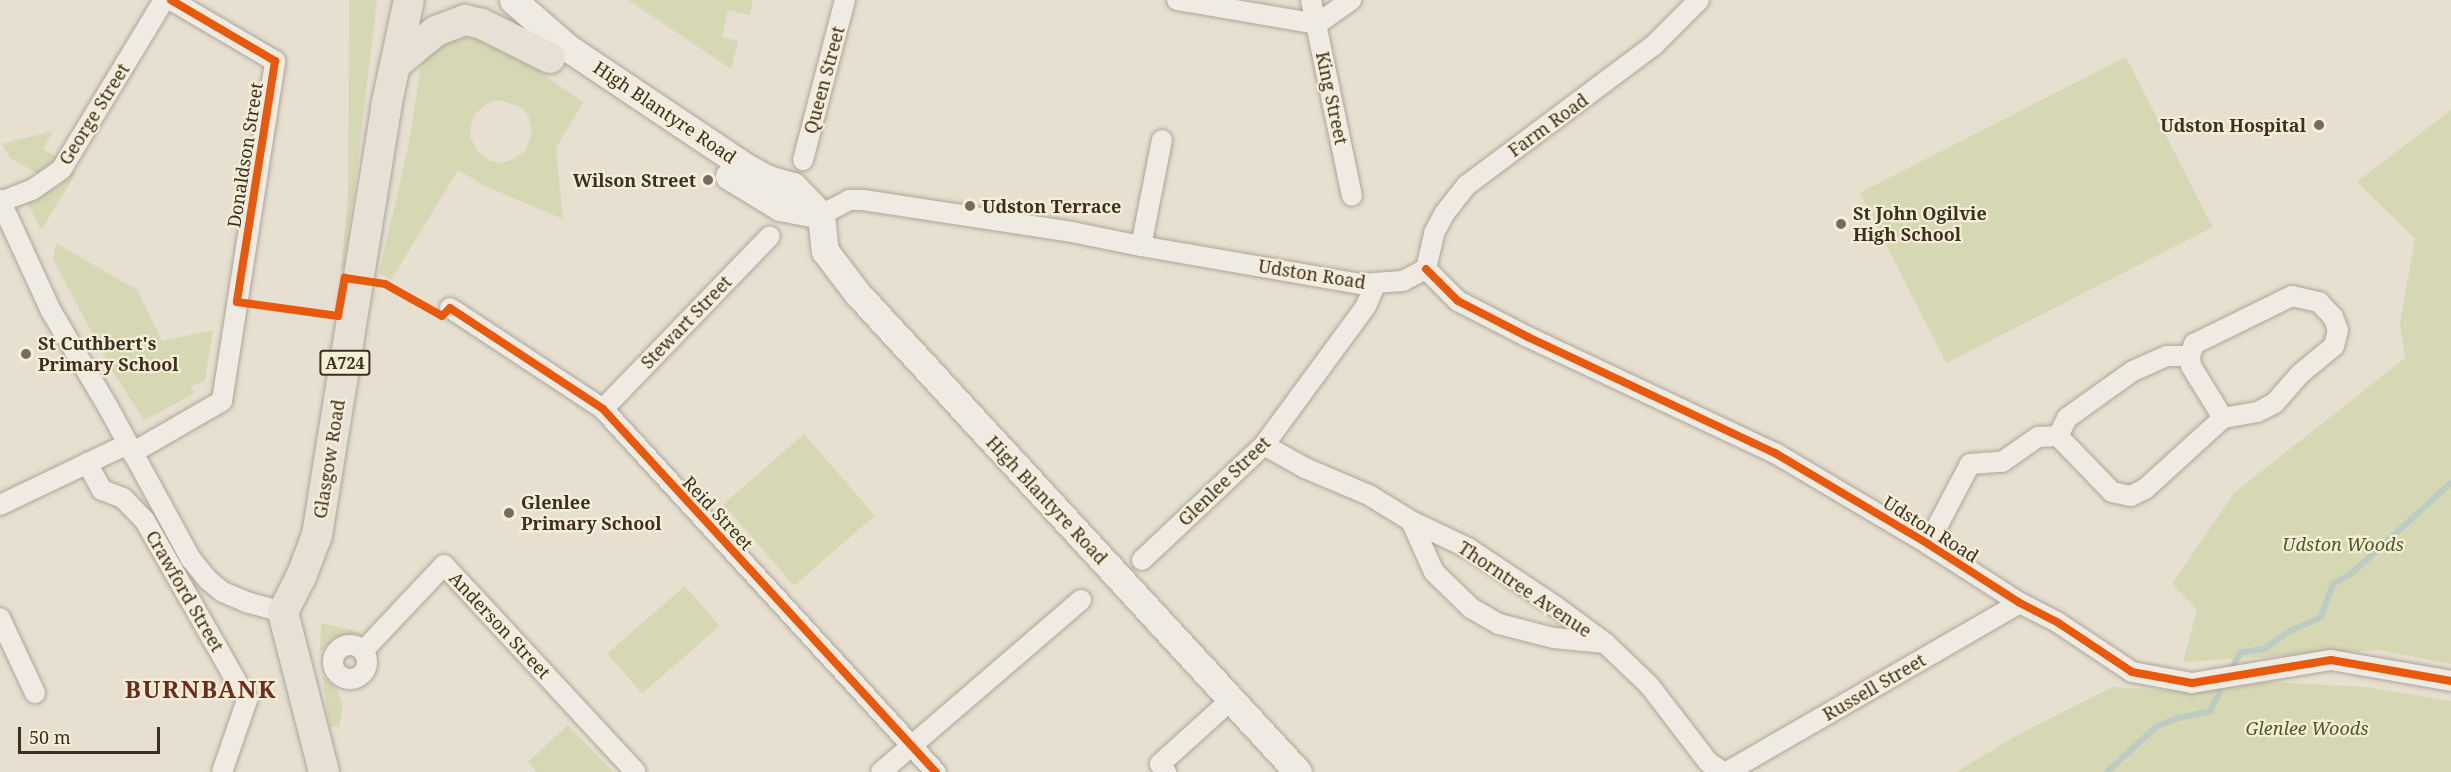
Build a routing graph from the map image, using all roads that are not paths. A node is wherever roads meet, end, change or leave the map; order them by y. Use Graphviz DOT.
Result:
graph roads {
  1 [pos="164,0"];
  2 [pos="171,0"];
  3 [pos="391,0"];
  4 [pos="410,0"];
  5 [pos="476,0"];
  6 [pos="513,0"];
  7 [pos="845,0"];
  8 [pos="1177,0"];
  9 [pos="1311,0"];
  10 [pos="1350,0"];
  11 [pos="1699,0"];
  12 [pos="1317,24"];
  13 [pos="550,58"];
  14 [pos="395,65"];
  15 [pos="1162,140"];
  16 [pos="803,160"];
  17 [pos="1352,196"];
  18 [pos="0,201"];
  19 [pos="821,214"];
  20 [pos="770,236"];
  21 [pos="1140,246"];
  22 [pos="1426,269"];
  23 [pos="1376,283"];
  24 [pos="450,308"];
  25 [pos="2190,356"];
  26 [pos="603,409"];
  27 [pos="2223,418"];
  28 [pos="2058,436"];
  29 [pos="1264,445"];
  30 [pos="130,448"];
  31 [pos="87,463"];
  32 [pos="0,505"];
  33 [pos="1411,521"];
  34 [pos="1928,544"];
  35 [pos="1142,560"];
  36 [pos="1081,600"];
  37 [pos="2020,603"];
  38 [pos="283,612"];
  39 [pos="0,618"];
  40 [pos="1605,643"];
  41 [pos="363,651"];
  42 [pos="2451,681"];
  43 [pos="35,693"];
  44 [pos="1232,699"];
  45 [pos="912,746"];
  46 [pos="222,772"];
  47 [pos="324,772"];
  48 [pos="636,772"];
  49 [pos="881,772"];
  50 [pos="936,772"];
  51 [pos="1166,772"];
  52 [pos="1298,772"];
  53 [pos="1723,772"];
  54 [pos="1728,772"];
  1 -- 18 [label="street, George Street"];
  2 -- 30 [label="street, Donaldson Street"];
  3 -- 14 [label="main road, Glasgow Road / A724"];
  4 -- 14 [label="main road, Glasgow Road / A724"];
  5 -- 13 [label="main road"];
  6 -- 19 [label="main road, High Blantyre Road"];
  7 -- 16 [label="street, Queen Street"];
  8 -- 12 [label="street"];
  9 -- 12 [label="street, King Street"];
  10 -- 12 [label="street"];
  11 -- 22 [label="street, Farm Road"];
  12 -- 17 [label="street, King Street"];
  13 -- 14 [label="main road"];
  13 -- 19 [label="main road, High Blantyre Road"];
  14 -- 38 [label="main road, Glasgow Road / A724"];
  15 -- 21 [label="street"];
  18 -- 30 [label="street"];
  19 -- 21 [label="street, Udston Road"];
  19 -- 44 [label="main road, High Blantyre Road"];
  20 -- 26 [label="street, Stewart Street"];
  21 -- 23 [label="street, Udston Road"];
  22 -- 23 [label="street, Udston Road"];
  22 -- 34 [label="street, Udston Road"];
  23 -- 29 [label="street, Glenlee Street"];
  24 -- 26 [label="street, Reid Street"];
  25 -- 27 [label="street"];
  25 -- 27 [label="street"];
  25 -- 28 [label="street"];
  26 -- 45 [label="street, Reid Street"];
  27 -- 28 [label="street"];
  28 -- 34 [label="street"];
  29 -- 33 [label="street, Thorntree Avenue"];
  29 -- 35 [label="street, Glenlee Street"];
  30 -- 31 [label="street"];
  30 -- 38 [label="street"];
  31 -- 32 [label="street"];
  31 -- 46 [label="street, Crawford Street"];
  33 -- 40 [label="street, Thorntree Avenue"];
  33 -- 40 [label="street, Thorntree Avenue"];
  34 -- 37 [label="street, Udston Road"];
  36 -- 45 [label="street"];
  37 -- 42 [label="street, Udston Road"];
  37 -- 54 [label="street, Russell Street"];
  38 -- 47 [label="main road"];
  39 -- 43 [label="street"];
  40 -- 53 [label="street, Thorntree Avenue"];
  41 -- 48 [label="street, Anderson Street"];
  44 -- 51 [label="street"];
  44 -- 52 [label="main road, High Blantyre Road"];
  45 -- 49 [label="street"];
  45 -- 50 [label="street, Reid Street"];
}
